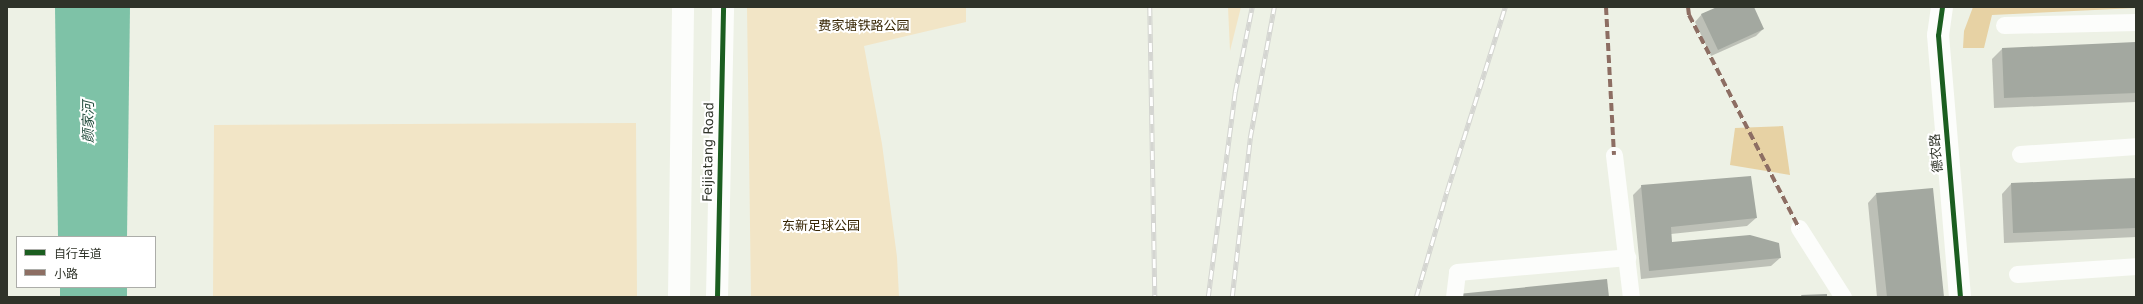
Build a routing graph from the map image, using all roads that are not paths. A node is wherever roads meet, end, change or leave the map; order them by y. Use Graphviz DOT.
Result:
graph roads {
  1 [pos="682,7"];
  2 [pos="723,7"];
  3 [pos="1942,7"];
  4 [pos="2136,22"];
  5 [pos="2004,26"];
  6 [pos="2136,146"];
  7 [pos="2020,154"];
  8 [pos="1614,155"];
  9 [pos="1799,228"];
  10 [pos="1627,257"];
  11 [pos="2136,266"];
  12 [pos="2017,274"];
  13 [pos="679,297"];
  14 [pos="717,297"];
  15 [pos="1454,297"];
  16 [pos="1631,297"];
  17 [pos="1843,297"];
  18 [pos="1960,297"];
  1 -- 13 [label="street"];
  2 -- 14 [label="street, Feijiatang Road"];
  3 -- 18 [label="street, 德农路"];
  4 -- 5 [label="lane"];
  6 -- 7 [label="lane"];
  8 -- 10 [label="lane"];
  9 -- 17 [label="lane"];
  10 -- 15 [label="lane"];
  10 -- 16 [label="lane"];
  11 -- 12 [label="lane"];
}
